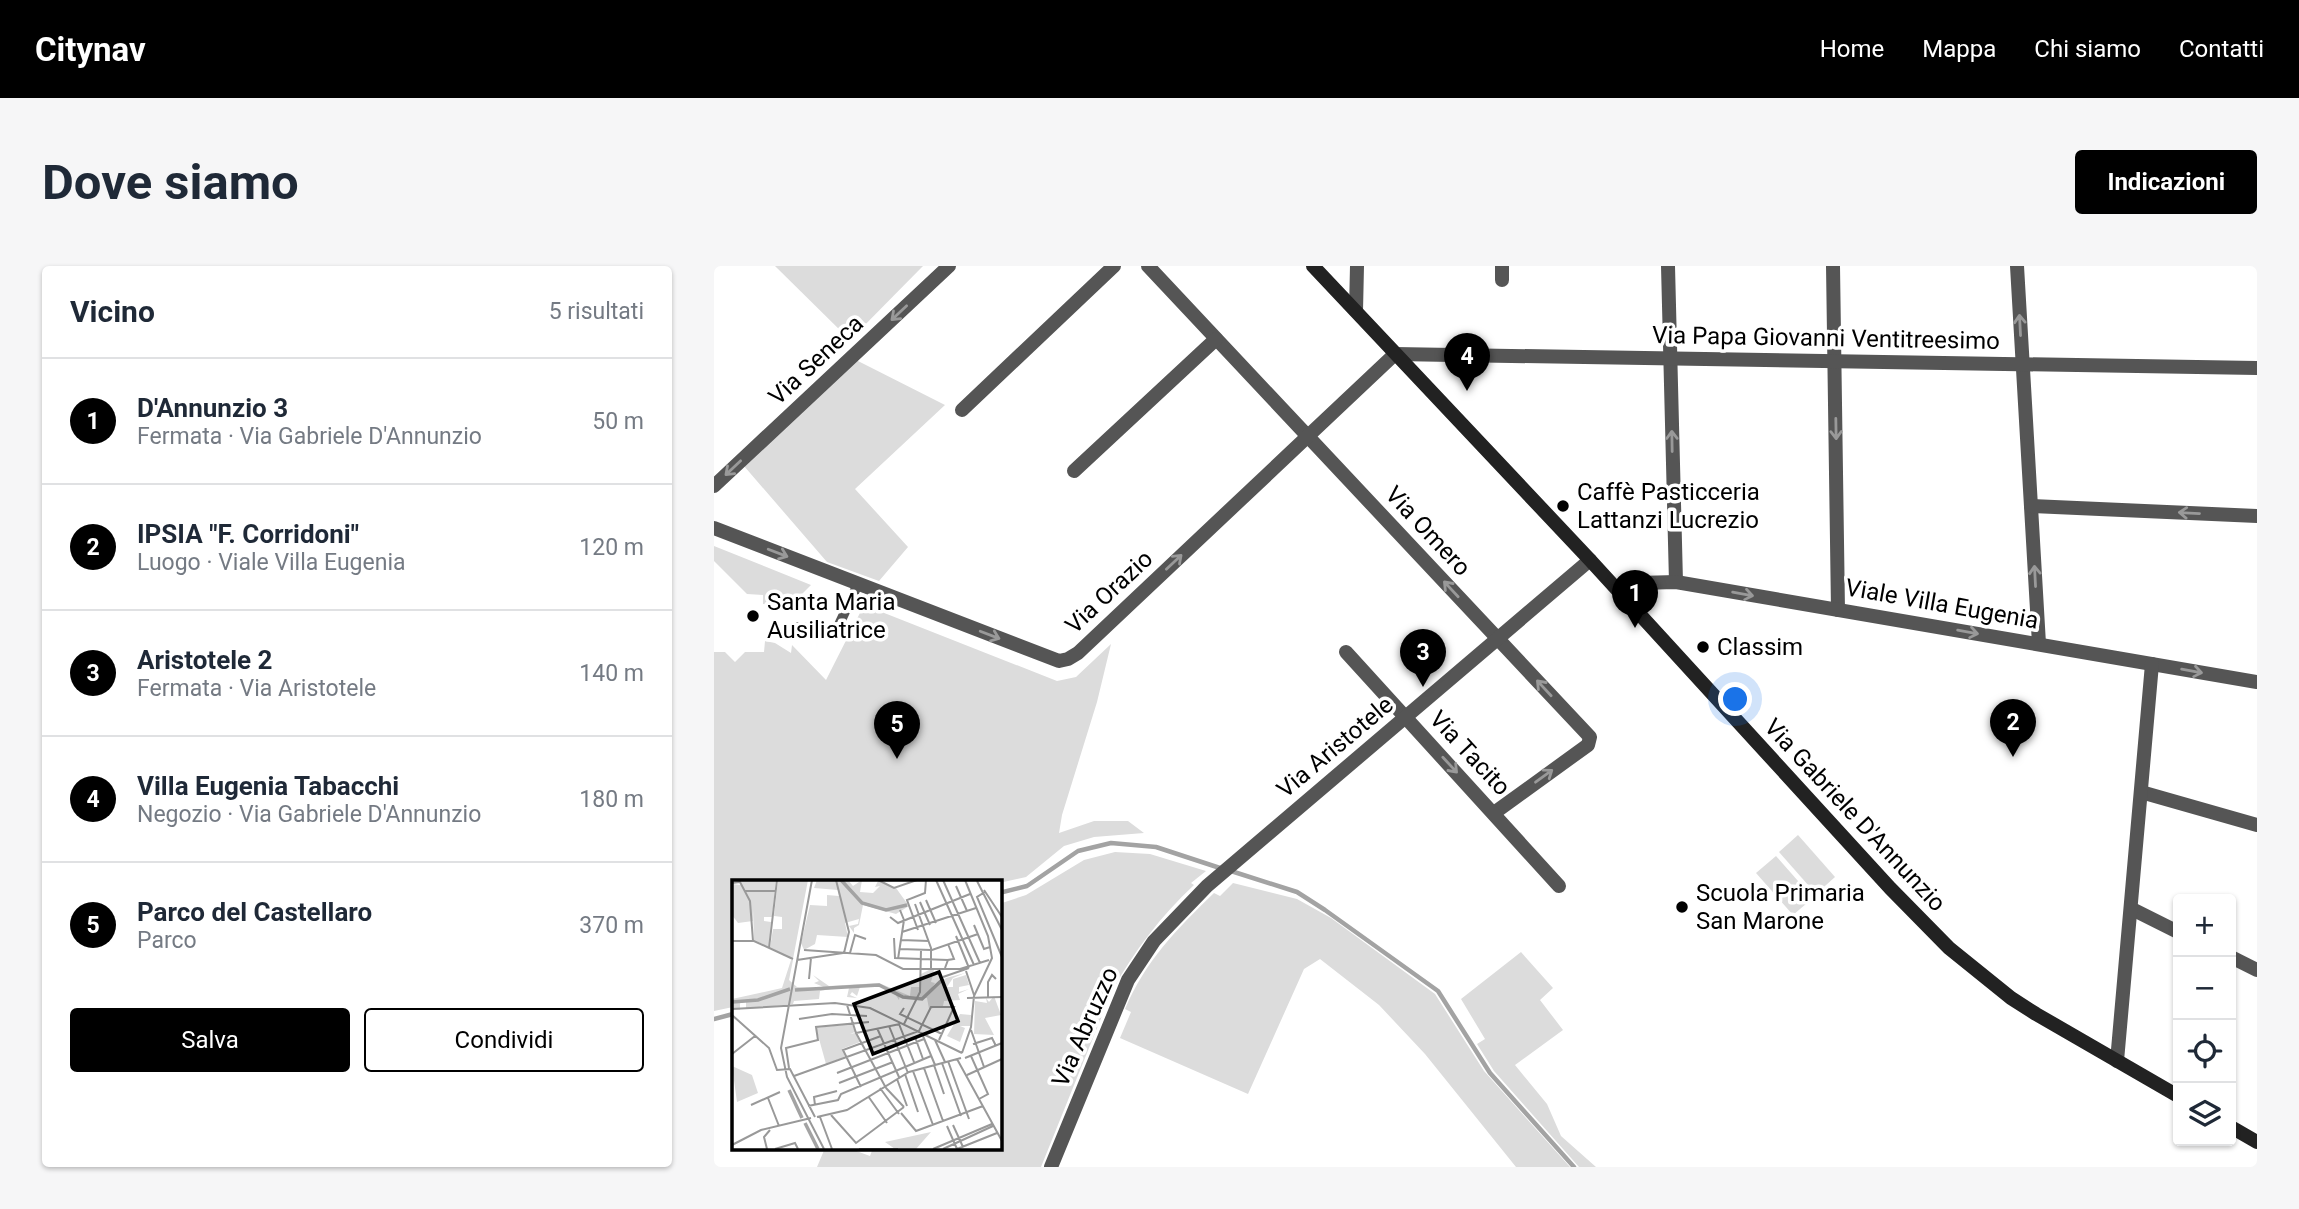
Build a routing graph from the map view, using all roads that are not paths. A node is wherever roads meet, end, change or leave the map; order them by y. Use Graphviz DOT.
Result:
graph roads {
  1 [pos="949,266"];
  2 [pos="1114,266"];
  3 [pos="1148,266"];
  4 [pos="1313,266"];
  5 [pos="1357,266"];
  6 [pos="1668,266"];
  7 [pos="1833,266"];
  8 [pos="2017,266"];
  9 [pos="1357,285"];
  10 [pos="1343,298"];
  11 [pos="1356,311"];
  12 [pos="1216,338"];
  13 [pos="1395,354"];
  14 [pos="1670,358"];
  15 [pos="1836,361"];
  16 [pos="2023,364"];
  17 [pos="2257,368"];
  18 [pos="962,410"];
  19 [pos="1308,436"];
  20 [pos="1074,471"];
  21 [pos="714,486"];
  22 [pos="2031,506"];
  23 [pos="2257,516"];
  24 [pos="714,528"];
  25 [pos="1590,560"];
  26 [pos="1676,582"];
  27 [pos="858,584"];
  28 [pos="1621,594"];
  29 [pos="1838,610"];
  30 [pos="797,627"];
  31 [pos="1498,639"];
  32 [pos="2039,644"];
  33 [pos="1346,652"];
  34 [pos="2152,664"];
  35 [pos="2257,682"];
  36 [pos="1406,717"];
  37 [pos="2141,792"];
  38 [pos="1494,813"];
  39 [pos="2257,825"];
  40 [pos="1207,886"];
  41 [pos="1559,886"];
  42 [pos="2132,909"];
  43 [pos="2173,930"];
  44 [pos="2236,960"];
  45 [pos="2257,970"];
  46 [pos="2117,1061"];
  47 [pos="2173,1093"];
  48 [pos="2236,1130"];
  49 [pos="2257,1142"];
  50 [pos="1051,1167"];
  1 -- 21 [label="street, Via Seneca, one-way"];
  2 -- 18 [label="street"];
  3 -- 12 [label="street, Via Omero"];
  4 -- 10 [label="main road, Via Gabriele D'Annunzio"];
  5 -- 9 [label="street"];
  6 -- 14 [label="street"];
  7 -- 15 [label="street"];
  16 -- 8 [label="street, one-way"];
  9 -- 10 [label="street"];
  9 -- 11 [label="street"];
  10 -- 11 [label="main road, Via Gabriele D'Annunzio"];
  11 -- 13 [label="main road, Via Gabriele D'Annunzio"];
  12 -- 19 [label="street, Via Omero"];
  12 -- 20 [label="street"];
  13 -- 14 [label="street, Via Papa Giovanni Ventitreesimo"];
  13 -- 19 [label="street, Via Orazio"];
  13 -- 25 [label="main road, Via Gabriele D'Annunzio"];
  14 -- 15 [label="street, Via Papa Giovanni Ventitreesimo"];
  26 -- 14 [label="street, one-way"];
  15 -- 16 [label="street, Via Papa Giovanni Ventitreesimo"];
  15 -- 29 [label="street, one-way"];
  16 -- 17 [label="street, Via Papa Giovanni Ventitreesimo"];
  16 -- 22 [label="street"];
  27 -- 19 [label="street, Via Orazio, one-way"];
  31 -- 19 [label="street, Via Omero, one-way"];
  23 -- 22 [label="street, one-way"];
  32 -- 22 [label="street, one-way"];
  24 -- 27 [label="street, Via Orazio, one-way"];
  25 -- 28 [label="main road, Via Gabriele D'Annunzio"];
  25 -- 31 [label="street, Via Aristotele"];
  26 -- 28 [label="street, Viale Villa Eugenia"];
  26 -- 29 [label="street, Viale Villa Eugenia, one-way"];
  27 -- 30 [label="street"];
  28 -- 46 [label="main road, Via Gabriele D'Annunzio"];
  29 -- 32 [label="street, Viale Villa Eugenia, one-way"];
  31 -- 36 [label="street, Via Aristotele"];
  38 -- 31 [label="street, Via Omero, one-way"];
  32 -- 34 [label="street, Viale Villa Eugenia"];
  33 -- 36 [label="street, Via Tacito"];
  34 -- 35 [label="street, Viale Villa Eugenia, one-way"];
  34 -- 37 [label="street"];
  36 -- 38 [label="street, Via Tacito, one-way"];
  36 -- 40 [label="street, Via Aristotele"];
  37 -- 39 [label="street"];
  37 -- 42 [label="street"];
  38 -- 41 [label="street, Via Tacito"];
  40 -- 50 [label="street, Via Abruzzo"];
  42 -- 43 [label="street"];
  42 -- 46 [label="street"];
  44 -- 45 [label="street"];
  46 -- 47 [label="main road, Via Gabriele D'Annunzio"];
  48 -- 49 [label="main road"];
}
